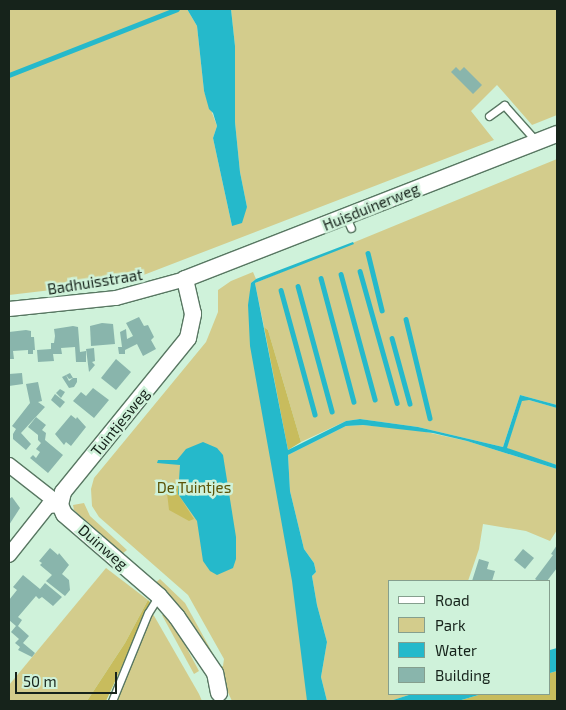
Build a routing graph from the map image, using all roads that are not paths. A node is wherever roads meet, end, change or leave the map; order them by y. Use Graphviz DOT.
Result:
graph roads {
  1 [pos="489,116"];
  2 [pos="557,134"];
  3 [pos="537,142"];
  4 [pos="185,279"];
  5 [pos="9,310"];
  6 [pos="9,465"];
  7 [pos="60,505"];
  8 [pos="9,555"];
  9 [pos="159,596"];
  10 [pos="221,697"];
  11 [pos="112,701"];
  1 -- 3 [label="lane"];
  2 -- 3 [label="street, Huisduinerweg"];
  3 -- 4 [label="street, Huisduinerweg"];
  4 -- 5 [label="street, Badhuisstraat"];
  4 -- 7 [label="street, Tuintjesweg"];
  6 -- 7 [label="street"];
  7 -- 8 [label="street"];
  7 -- 9 [label="street, Duinweg"];
  9 -- 10 [label="street, Duinweg"];
  9 -- 11 [label="lane"];
}
